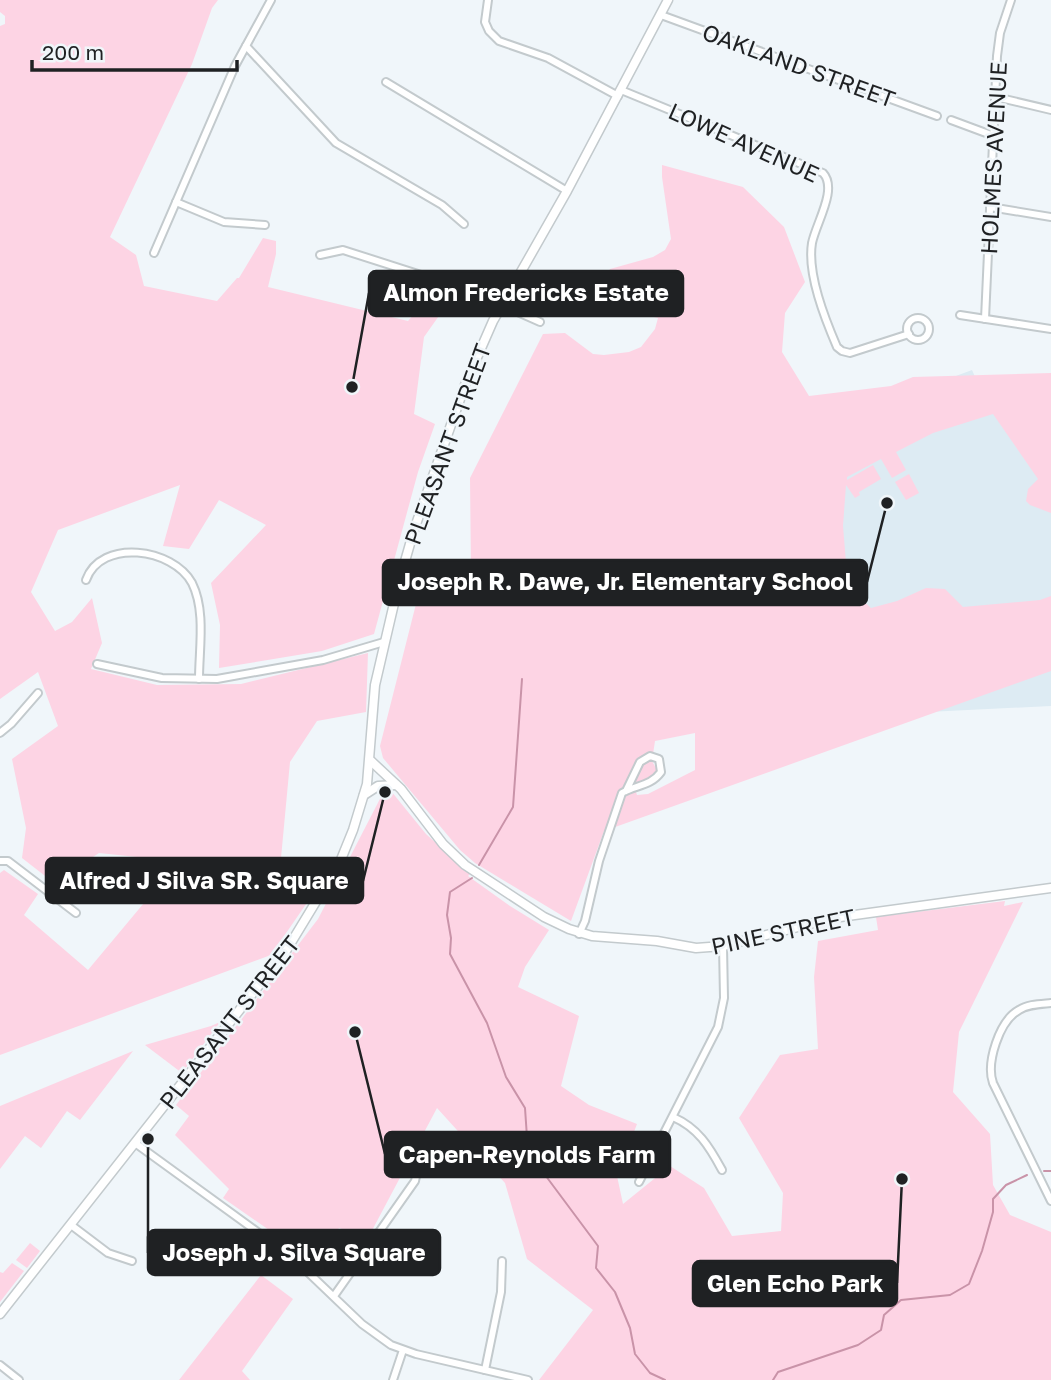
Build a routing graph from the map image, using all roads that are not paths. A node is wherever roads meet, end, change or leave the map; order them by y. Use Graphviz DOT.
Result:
graph roads {
  1 [pos="271,0"];
  2 [pos="488,0"];
  3 [pos="668,0"];
  4 [pos="1011,0"];
  5 [pos="661,15"];
  6 [pos="246,46"];
  7 [pos="386,82"];
  8 [pos="619,93"];
  9 [pos="996,97"];
  10 [pos="1051,110"];
  11 [pos="937,116"];
  12 [pos="951,120"];
  13 [pos="994,136"];
  14 [pos="567,191"];
  15 [pos="176,202"];
  16 [pos="990,207"];
  17 [pos="1051,217"];
  18 [pos="464,224"];
  19 [pos="265,225"];
  20 [pos="154,253"];
  21 [pos="320,255"];
  22 [pos="501,305"];
  23 [pos="960,315"];
  24 [pos="985,318"];
  25 [pos="540,322"];
  26 [pos="1051,328"];
  27 [pos="909,334"];
  28 [pos="86,580"];
  29 [pos="384,642"];
  30 [pos="97,664"];
  31 [pos="198,679"];
  32 [pos="38,693"];
  33 [pos="0,733"];
  34 [pos="371,761"];
  35 [pos="396,785"];
  36 [pos="626,791"];
  37 [pos="365,795"];
  38 [pos="0,861"];
  39 [pos="1051,888"];
  40 [pos="76,913"];
  41 [pos="579,934"];
  42 [pos="723,947"];
  43 [pos="1051,1003"];
  44 [pos="673,1117"];
  45 [pos="135,1143"];
  46 [pos="415,1160"];
  47 [pos="722,1170"];
  48 [pos="639,1182"];
  49 [pos="1051,1201"];
  50 [pos="71,1225"];
  51 [pos="132,1261"];
  52 [pos="502,1261"];
  53 [pos="334,1296"];
  54 [pos="0,1314"];
  55 [pos="403,1350"];
  56 [pos="0,1366"];
  57 [pos="485,1370"];
  58 [pos="19,1380"];
  59 [pos="393,1380"];
  60 [pos="528,1380"];
  1 -- 6 [label="street"];
  2 -- 8 [label="street"];
  3 -- 5 [label="main road, PLEASANT STREET"];
  4 -- 9 [label="street, HOLMES AVENUE"];
  5 -- 8 [label="main road, PLEASANT STREET"];
  5 -- 11 [label="street, OAKLAND STREET"];
  6 -- 15 [label="street"];
  6 -- 18 [label="street"];
  7 -- 14 [label="street"];
  8 -- 14 [label="main road, PLEASANT STREET"];
  8 -- 27 [label="street, LOWE AVENUE"];
  9 -- 10 [label="street"];
  9 -- 13 [label="street, HOLMES AVENUE"];
  12 -- 13 [label="street"];
  13 -- 16 [label="street, HOLMES AVENUE"];
  14 -- 22 [label="main road, PLEASANT STREET"];
  15 -- 19 [label="street"];
  15 -- 20 [label="street"];
  16 -- 17 [label="street"];
  16 -- 24 [label="street, HOLMES AVENUE"];
  21 -- 22 [label="street"];
  22 -- 25 [label="street"];
  22 -- 29 [label="main road, PLEASANT STREET"];
  23 -- 24 [label="street"];
  24 -- 26 [label="street"];
  28 -- 31 [label="street"];
  29 -- 31 [label="street"];
  29 -- 34 [label="main road, PLEASANT STREET"];
  30 -- 31 [label="street"];
  32 -- 33 [label="street"];
  34 -- 35 [label="main road, PINE STREET"];
  34 -- 37 [label="main road, PLEASANT STREET"];
  35 -- 37 [label="main road"];
  35 -- 41 [label="main road, PINE STREET"];
  36 -- 36 [label="street"];
  36 -- 41 [label="street"];
  37 -- 45 [label="main road, PLEASANT STREET"];
  38 -- 40 [label="street"];
  39 -- 42 [label="main road, PINE STREET"];
  41 -- 42 [label="main road, PINE STREET"];
  42 -- 44 [label="street"];
  43 -- 49 [label="street"];
  44 -- 47 [label="street"];
  44 -- 48 [label="street"];
  45 -- 50 [label="main road, PLEASANT STREET"];
  45 -- 53 [label="street"];
  46 -- 53 [label="street"];
  50 -- 51 [label="street"];
  50 -- 54 [label="main road, PLEASANT STREET"];
  52 -- 57 [label="street"];
  53 -- 55 [label="street"];
  55 -- 57 [label="street"];
  55 -- 59 [label="street"];
  56 -- 58 [label="street"];
  57 -- 60 [label="street"];
}
